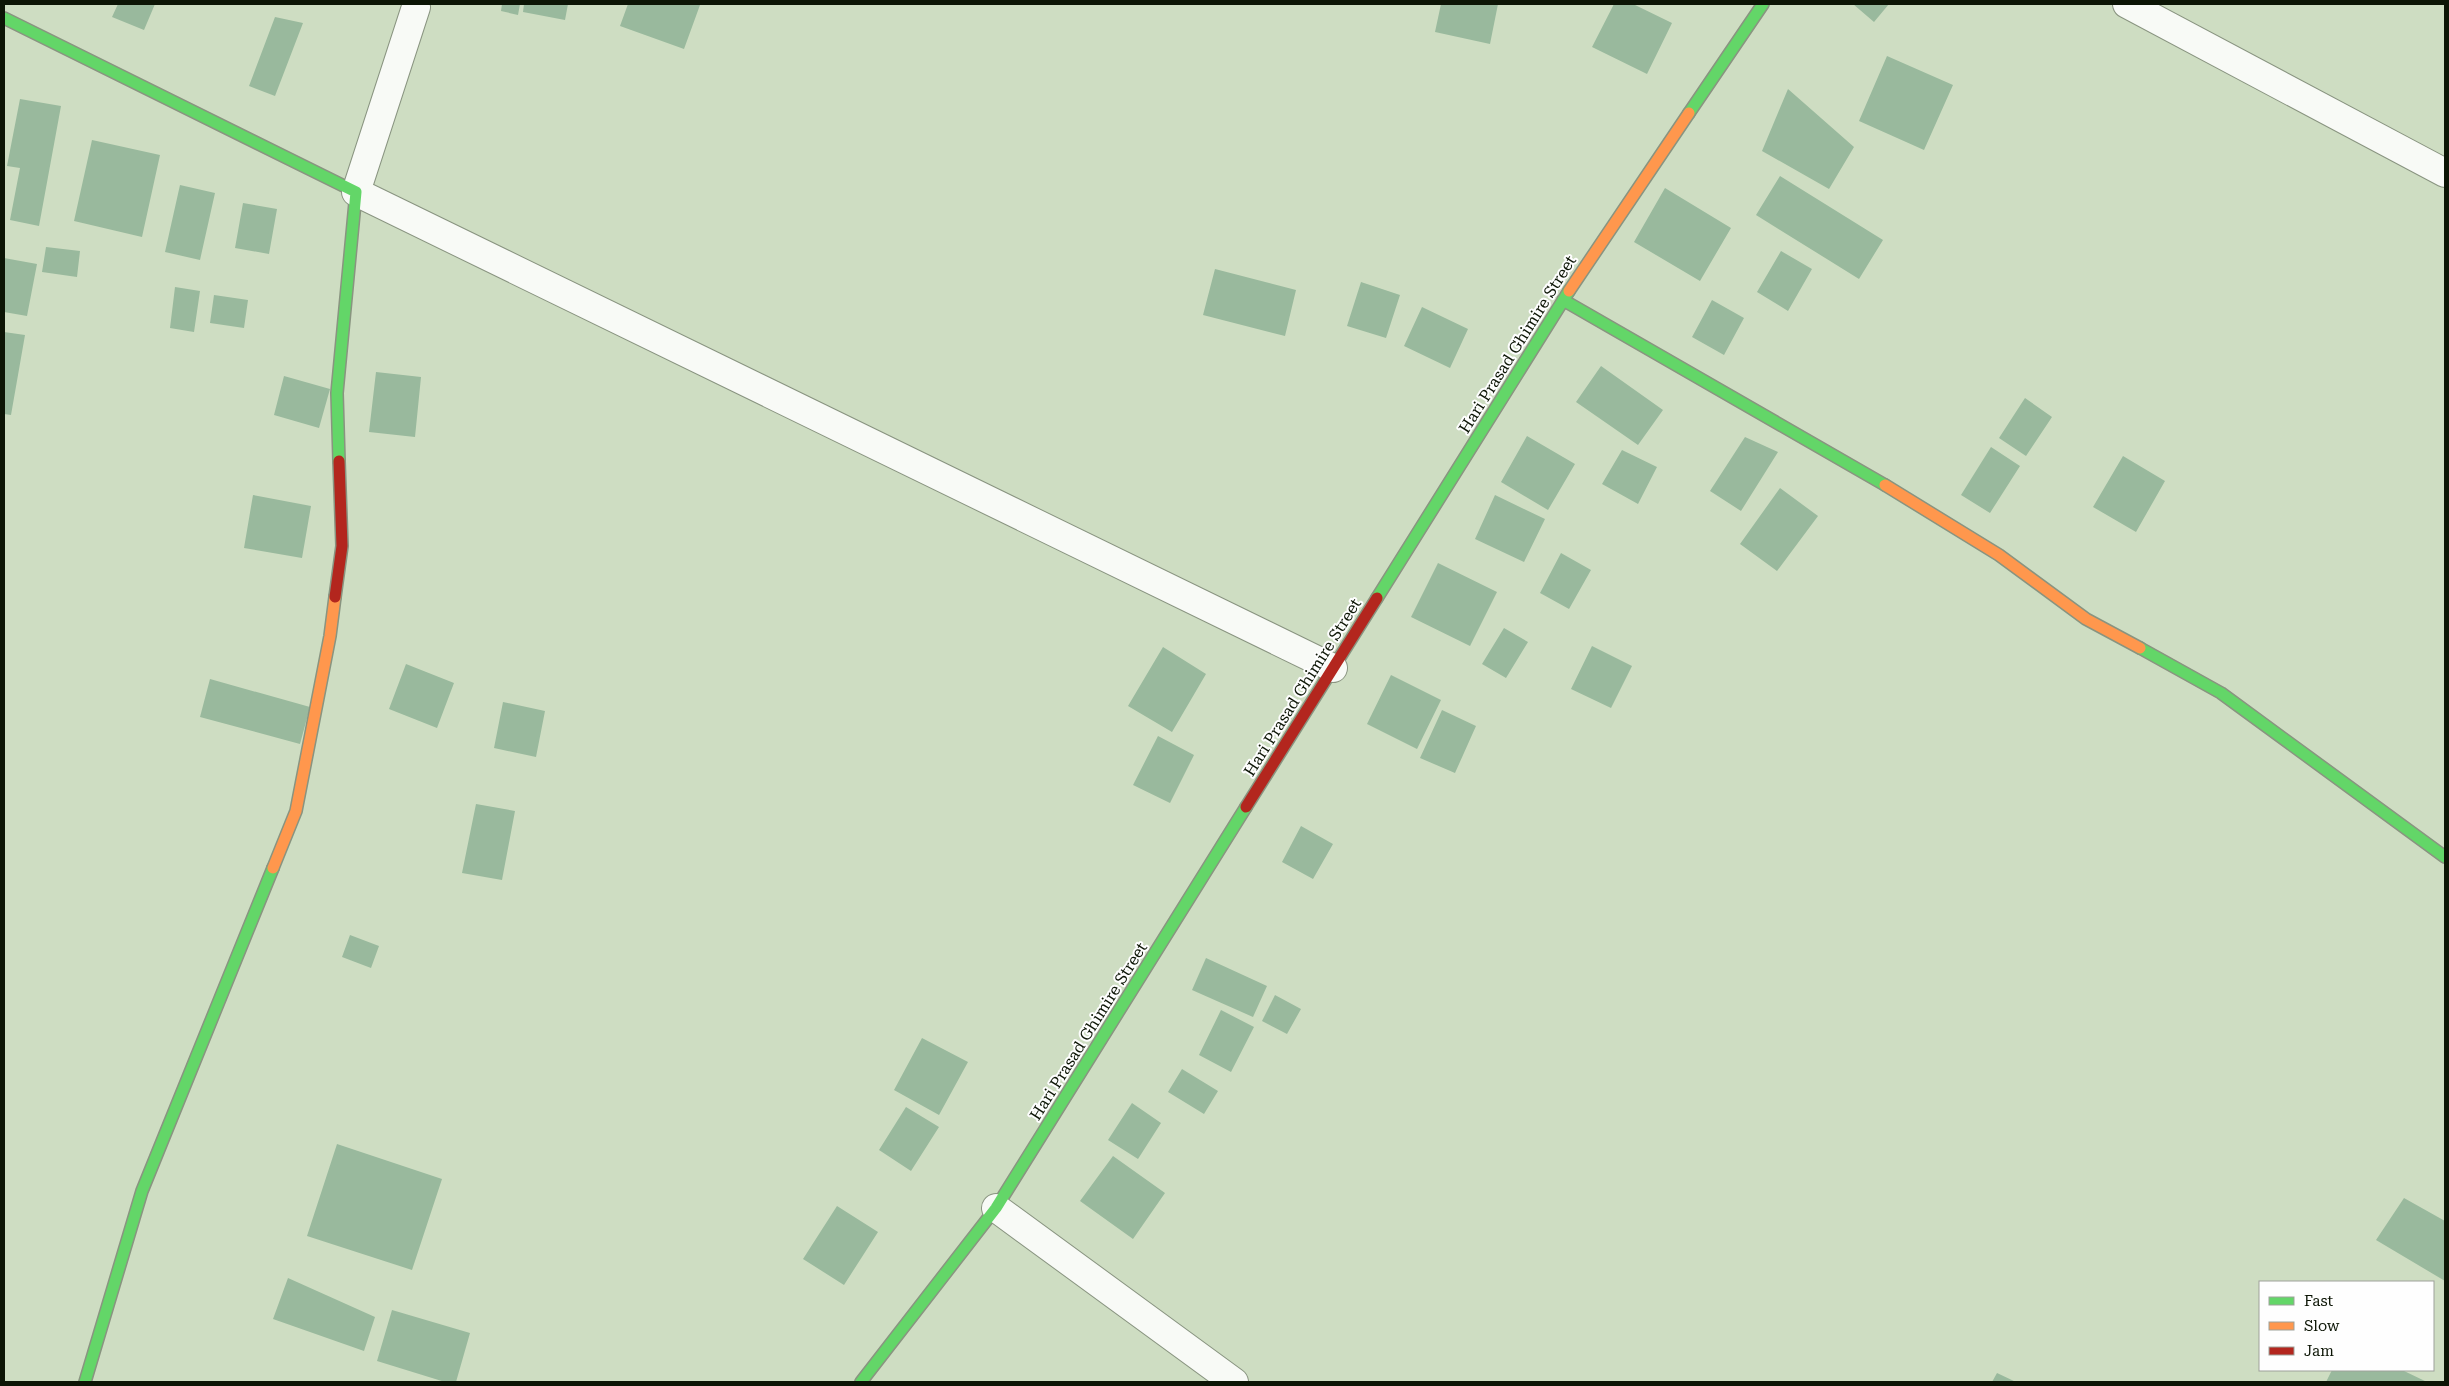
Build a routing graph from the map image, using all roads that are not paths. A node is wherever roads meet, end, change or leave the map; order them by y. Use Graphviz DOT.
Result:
graph roads {
  1 [pos="1763,4"];
  2 [pos="2127,4"];
  3 [pos="416,7"];
  4 [pos="4,18"];
  5 [pos="2445,174"];
  6 [pos="356,192"];
  7 [pos="1563,300"];
  8 [pos="1333,668"];
  9 [pos="2445,857"];
  10 [pos="996,1208"];
  11 [pos="85,1382"];
  12 [pos="861,1382"];
  13 [pos="1234,1382"];
  1 -- 7 [label="street, Hari Prasad Ghimire Street"];
  2 -- 5 [label="street"];
  3 -- 6 [label="street"];
  4 -- 6 [label="street"];
  6 -- 8 [label="street"];
  6 -- 11 [label="street"];
  7 -- 8 [label="street, Hari Prasad Ghimire Street"];
  7 -- 9 [label="street"];
  8 -- 10 [label="street, Hari Prasad Ghimire Street"];
  10 -- 12 [label="street, Hari Prasad Ghimire Street"];
  10 -- 13 [label="street"];
}
